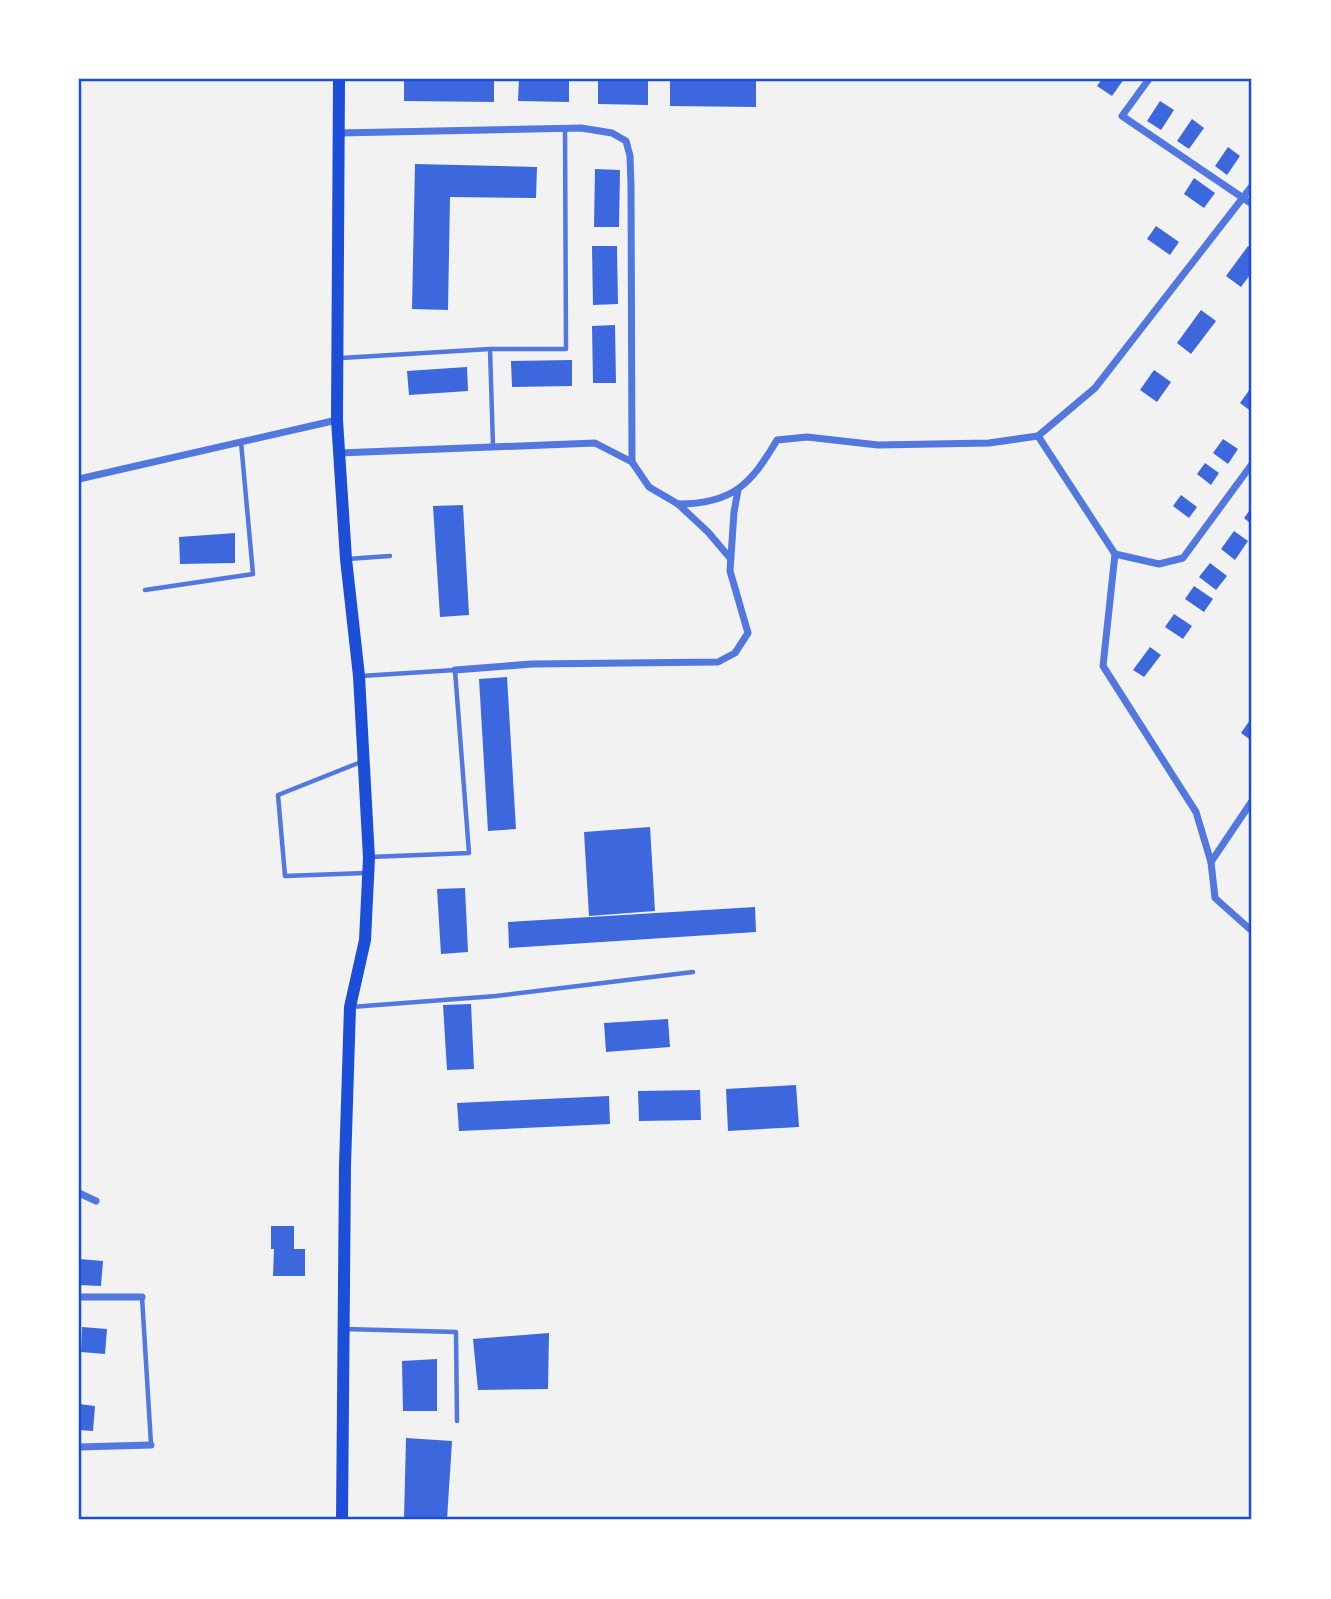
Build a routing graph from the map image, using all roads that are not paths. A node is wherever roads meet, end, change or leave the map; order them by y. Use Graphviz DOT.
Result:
graph roads {
  1 [pos="339,79"];
  2 [pos="1149,79"];
  3 [pos="565,128"];
  4 [pos="339,133"];
  5 [pos="1252,186"];
  6 [pos="1244,198"];
  7 [pos="1252,204"];
  8 [pos="490,349"];
  9 [pos="336,359"];
  10 [pos="337,420"];
  11 [pos="1038,436"];
  12 [pos="241,442"];
  13 [pos="494,447"];
  14 [pos="339,453"];
  15 [pos="632,462"];
  16 [pos="1252,464"];
  17 [pos="79,479"];
  18 [pos="738,491"];
  19 [pos="678,504"];
  20 [pos="1115,554"];
  21 [pos="390,556"];
  22 [pos="730,558"];
  23 [pos="346,559"];
  24 [pos="145,590"];
  25 [pos="455,670"];
  26 [pos="359,676"];
  27 [pos="365,760"];
  28 [pos="1252,801"];
  29 [pos="369,858"];
  30 [pos="1211,862"];
  31 [pos="369,873"];
  32 [pos="1252,930"];
  33 [pos="693,972"];
  34 [pos="350,1007"];
  35 [pos="79,1193"];
  36 [pos="96,1201"];
  37 [pos="79,1297"];
  38 [pos="142,1297"];
  39 [pos="343,1329"];
  40 [pos="457,1421"];
  41 [pos="151,1445"];
  42 [pos="79,1447"];
  43 [pos="342,1520"];
  1 -- 4 [label="main road"];
  2 -- 6 [label="street"];
  3 -- 4 [label="street"];
  3 -- 8 [label="lane"];
  3 -- 15 [label="street"];
  4 -- 9 [label="main road"];
  5 -- 6 [label="street"];
  6 -- 7 [label="street"];
  6 -- 11 [label="street"];
  8 -- 9 [label="lane"];
  8 -- 13 [label="lane"];
  9 -- 10 [label="main road"];
  10 -- 12 [label="street"];
  10 -- 14 [label="main road"];
  11 -- 18 [label="street"];
  11 -- 20 [label="street"];
  12 -- 17 [label="street"];
  12 -- 24 [label="lane"];
  13 -- 14 [label="street"];
  13 -- 15 [label="street"];
  14 -- 23 [label="main road"];
  15 -- 19 [label="street"];
  16 -- 20 [label="street"];
  18 -- 19 [label="street"];
  18 -- 22 [label="street"];
  19 -- 22 [label="street"];
  20 -- 30 [label="street"];
  21 -- 23 [label="lane"];
  22 -- 25 [label="street"];
  23 -- 26 [label="main road"];
  25 -- 26 [label="lane"];
  25 -- 29 [label="lane"];
  26 -- 27 [label="main road"];
  27 -- 29 [label="main road"];
  27 -- 31 [label="lane"];
  28 -- 30 [label="street"];
  29 -- 31 [label="main road"];
  30 -- 32 [label="street"];
  31 -- 34 [label="main road"];
  33 -- 34 [label="lane"];
  34 -- 39 [label="main road"];
  35 -- 36 [label="street"];
  37 -- 38 [label="street"];
  38 -- 41 [label="lane"];
  39 -- 40 [label="lane"];
  39 -- 43 [label="main road"];
  41 -- 42 [label="street"];
}
